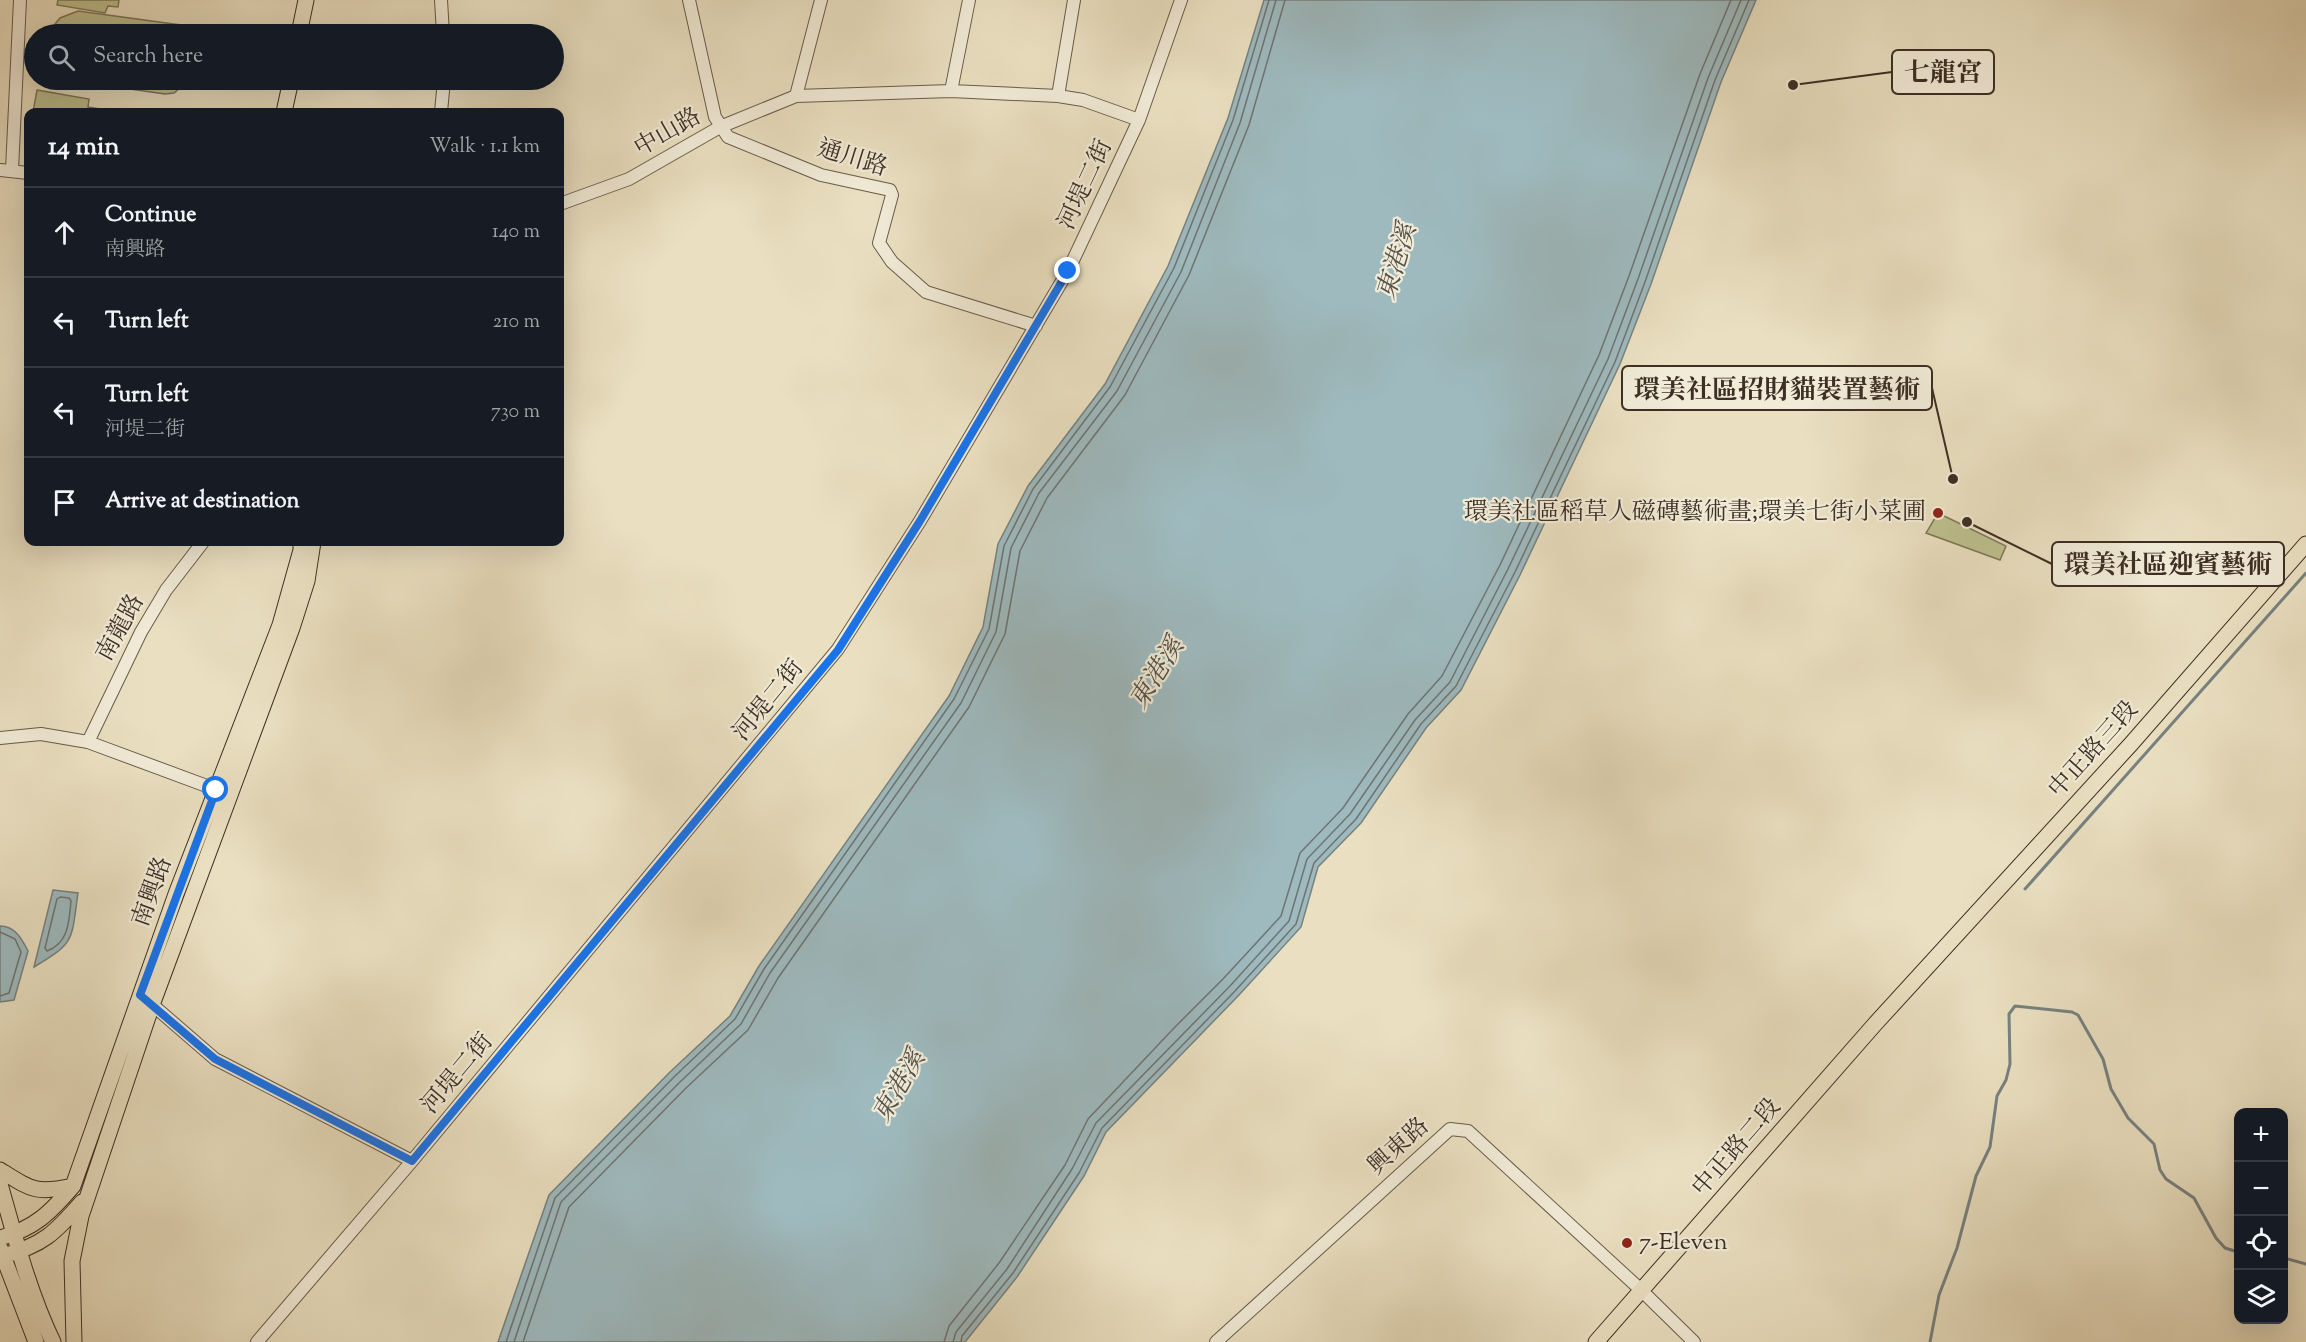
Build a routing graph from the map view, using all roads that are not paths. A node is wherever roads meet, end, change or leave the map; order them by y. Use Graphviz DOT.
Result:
graph roads {
  1 [pos="20,0"];
  2 [pos="306,0"];
  3 [pos="315,0"];
  4 [pos="441,0"];
  5 [pos="689,0"];
  6 [pos="821,0"];
  7 [pos="969,0"];
  8 [pos="1074,0"];
  9 [pos="1181,0"];
  10 [pos="301,24"];
  11 [pos="311,24"];
  12 [pos="442,24"];
  13 [pos="289,90"];
  14 [pos="299,90"];
  15 [pos="443,90"];
  16 [pos="951,91"];
  17 [pos="796,96"];
  18 [pos="1058,96"];
  19 [pos="285,108"];
  20 [pos="296,108"];
  21 [pos="441,108"];
  22 [pos="1139,120"];
  23 [pos="720,127"];
  24 [pos="6,170"];
  25 [pos="24,172"];
  26 [pos="564,203"];
  27 [pos="1036,326"];
  28 [pos="2306,544"];
  29 [pos="200,546"];
  30 [pos="301,546"];
  31 [pos="312,546"];
  32 [pos="0,738"];
  33 [pos="88,742"];
  34 [pos="223,793"];
  35 [pos="1912,984"];
  36 [pos="140,995"];
  37 [pos="152,1005"];
  38 [pos="412,1161"];
  39 [pos="0,1170"];
  40 [pos="0,1184"];
  41 [pos="73,1186"];
  42 [pos="88,1196"];
  43 [pos="7,1236"];
  44 [pos="19,1251"];
  45 [pos="1,1252"];
  46 [pos="1641,1290"];
  47 [pos="36,1342"];
  48 [pos="53,1342"];
  49 [pos="74,1342"];
  50 [pos="257,1342"];
  51 [pos="1216,1342"];
  52 [pos="1596,1342"];
  53 [pos="1694,1342"];
  1 -- 24 [label="street"];
  2 -- 10 [label="main road"];
  3 -- 11 [label="main road"];
  4 -- 12 [label="street"];
  5 -- 23 [label="street"];
  6 -- 17 [label="street"];
  7 -- 16 [label="street"];
  8 -- 18 [label="street"];
  9 -- 22 [label="street, 河堤二街"];
  13 -- 19 [label="main road"];
  14 -- 20 [label="main road"];
  15 -- 21 [label="street"];
  16 -- 17 [label="street, 中山路"];
  16 -- 18 [label="street, 中山路"];
  17 -- 23 [label="street, 中山路"];
  18 -- 22 [label="street, 中山路"];
  22 -- 27 [label="street, 河堤二街"];
  23 -- 26 [label="street, 中山路"];
  23 -- 27 [label="street, 通川路"];
  24 -- 25 [label="street"];
  27 -- 38 [label="street, 河堤二街"];
  28 -- 35 [label="main road, 中正路三段"];
  29 -- 33 [label="street, 南龍路"];
  30 -- 34 [label="main road, 南興路"];
  31 -- 34 [label="main road, 南興路"];
  32 -- 33 [label="street"];
  33 -- 34 [label="street"];
  34 -- 36 [label="main road, 南興路"];
  34 -- 37 [label="main road, 南興路"];
  35 -- 46 [label="main road, 中正路二段"];
  36 -- 37 [label="street"];
  36 -- 41 [label="main road, 南興路"];
  37 -- 38 [label="street"];
  37 -- 42 [label="main road, 南興路"];
  38 -- 50 [label="street, 河堤二街"];
  39 -- 41 [label="main road"];
  40 -- 43 [label="main road"];
  41 -- 43 [label="main road, 南興路"];
  42 -- 44 [label="main road, 南興路"];
  42 -- 49 [label="main road, 南興路"];
  43 -- 44 [label="main road"];
  44 -- 45 [label="main road, 南興路"];
  44 -- 48 [label="main road"];
  45 -- 47 [label="main road, 南興路"];
  46 -- 51 [label="street, 興東路"];
  46 -- 52 [label="main road, 中正路二段"];
  46 -- 53 [label="street, 興東路"];
}
